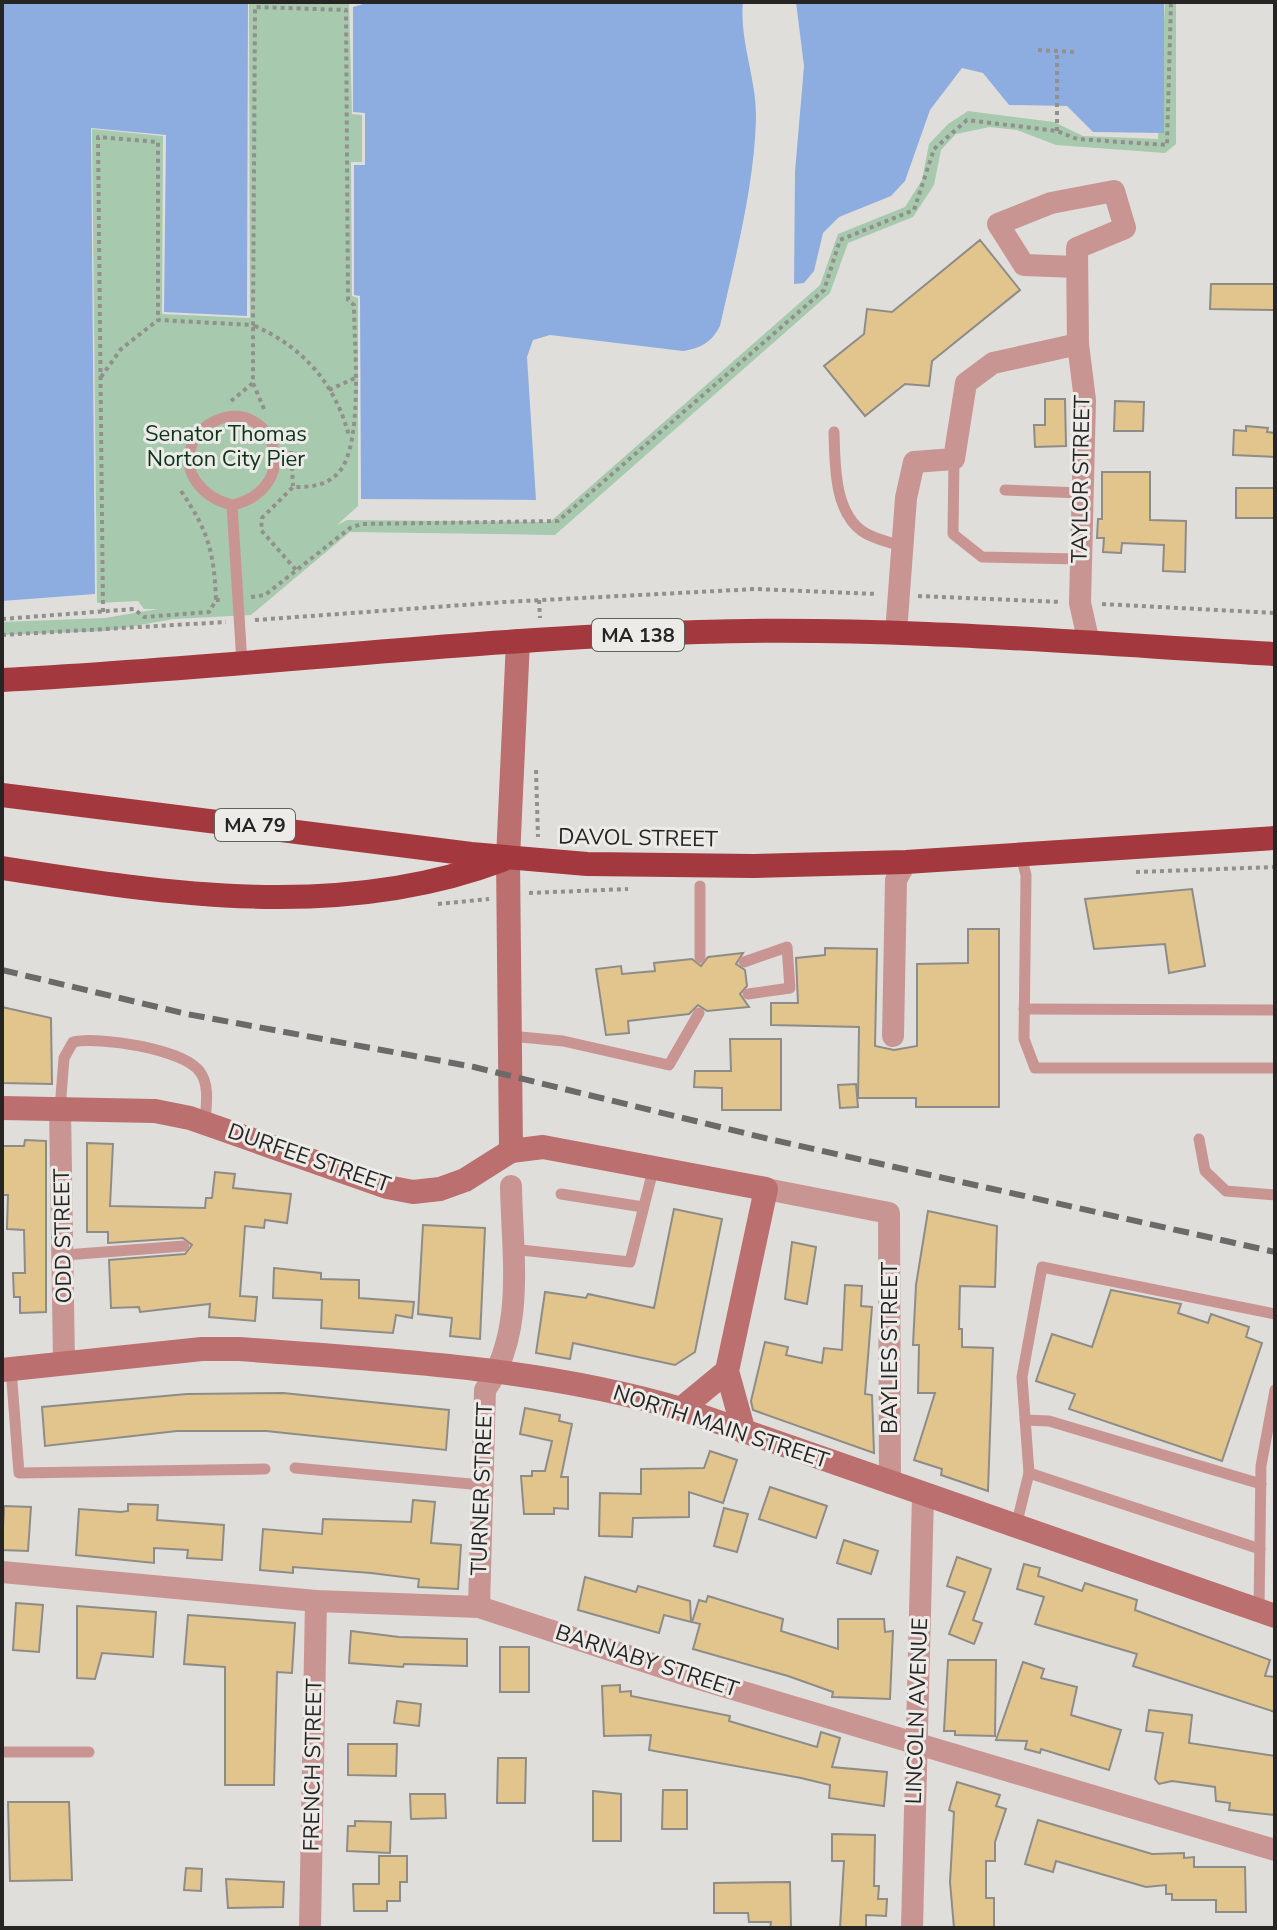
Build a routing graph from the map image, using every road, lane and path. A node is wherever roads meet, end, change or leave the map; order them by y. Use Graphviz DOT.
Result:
graph roads {
  1 [pos="1171,2"];
  2 [pos="1038,50"];
  3 [pos="1057,51"];
  4 [pos="1075,52"];
  5 [pos="1057,131"];
  6 [pos="1077,267"];
  7 [pos="158,320"];
  8 [pos="253,325"];
  9 [pos="1078,344"];
  10 [pos="355,378"];
  11 [pos="100,379"];
  12 [pos="253,383"];
  13 [pos="329,390"];
  14 [pos="231,401"];
  15 [pos="272,417"];
  16 [pos="834,432"];
  17 [pos="289,439"];
  18 [pos="350,439"];
  19 [pos="954,459"];
  20 [pos="293,487"];
  21 [pos="1005,490"];
  22 [pos="1082,493"];
  23 [pos="232,505"];
  24 [pos="903,547"];
  25 [pos="1079,559"];
  26 [pos="296,570"];
  27 [pos="901,595"];
  28 [pos="236,599"];
  29 [pos="1065,602"];
  30 [pos="1100,603"];
  31 [pos="103,612"];
  32 [pos="1275,613"];
  33 [pos="2,619"];
  34 [pos="237,622"];
  35 [pos="896,633"];
  36 [pos="2,635"];
  37 [pos="518,641"];
  38 [pos="1089,643"];
  39 [pos="1275,654"];
  40 [pos="242,663"];
  41 [pos="2,680"];
  42 [pos="2,795"];
  43 [pos="1275,838"];
  44 [pos="1021,856"];
  45 [pos="508,858"];
  46 [pos="906,862"];
  47 [pos="2,868"];
  48 [pos="700,886"];
  49 [pos="700,958"];
  50 [pos="744,962"];
  51 [pos="748,994"];
  52 [pos="1024,1009"];
  53 [pos="1275,1010"];
  54 [pos="699,1013"];
  55 [pos="510,1036"];
  56 [pos="893,1036"];
  57 [pos="1275,1068"];
  58 [pos="2,1108"];
  59 [pos="60,1109"];
  60 [pos="205,1122"];
  61 [pos="1199,1139"];
  62 [pos="511,1151"];
  63 [pos="654,1165"];
  64 [pos="511,1186"];
  65 [pos="766,1189"];
  66 [pos="561,1194"];
  67 [pos="1275,1195"];
  68 [pos="643,1207"];
  69 [pos="889,1213"];
  70 [pos="184,1246"];
  71 [pos="512,1249"];
  72 [pos="65,1255"];
  73 [pos="1275,1314"];
  74 [pos="64,1363"];
  75 [pos="6,1369"];
  76 [pos="727,1371"];
  77 [pos="498,1372"];
  78 [pos="1275,1390"];
  79 [pos="681,1409"];
  80 [pos="1025,1420"];
  81 [pos="744,1432"];
  82 [pos="295,1468"];
  83 [pos="265,1469"];
  84 [pos="1029,1473"];
  85 [pos="890,1483"];
  86 [pos="1261,1484"];
  87 [pos="482,1485"];
  88 [pos="923,1495"];
  89 [pos="1015,1527"];
  90 [pos="1260,1549"];
  91 [pos="2,1572"];
  92 [pos="316,1601"];
  93 [pos="479,1607"];
  94 [pos="1267,1613"];
  95 [pos="916,1742"];
  96 [pos="2,1752"];
  97 [pos="89,1752"];
  98 [pos="1275,1850"];
  99 [pos="310,1928"];
  100 [pos="912,1928"];
  1 -- 5 [label="path"];
  2 -- 3 [label="path"];
  3 -- 4 [label="path"];
  3 -- 5 [label="path"];
  5 -- 26 [label="path"];
  6 -- 6 [label="street"];
  6 -- 9 [label="street, TAYLOR STREET"];
  7 -- 8 [label="path"];
  7 -- 11 [label="path"];
  7 -- 11 [label="path"];
  8 -- 10 [label="path"];
  8 -- 12 [label="path"];
  8 -- 13 [label="path"];
  9 -- 19 [label="street"];
  9 -- 22 [label="street, TAYLOR STREET"];
  10 -- 13 [label="path"];
  10 -- 18 [label="path"];
  11 -- 31 [label="path"];
  12 -- 14 [label="path"];
  12 -- 15 [label="path"];
  13 -- 18 [label="path"];
  16 -- 24 [label="lane"];
  17 -- 20 [label="path"];
  18 -- 20 [label="path"];
  19 -- 24 [label="street"];
  19 -- 25 [label="lane"];
  20 -- 26 [label="path"];
  21 -- 22 [label="lane"];
  22 -- 25 [label="street, TAYLOR STREET"];
  23 -- 23 [label="lane"];
  23 -- 28 [label="lane"];
  24 -- 27 [label="street"];
  25 -- 38 [label="street, TAYLOR STREET"];
  26 -- 28 [label="path"];
  27 -- 29 [label="path"];
  27 -- 34 [label="path"];
  27 -- 35 [label="street"];
  28 -- 31 [label="path"];
  28 -- 34 [label="lane"];
  30 -- 32 [label="path"];
  31 -- 33 [label="path"];
  34 -- 36 [label="path"];
  34 -- 40 [label="lane"];
  35 -- 37 [label="highway, MA 138"];
  35 -- 38 [label="highway, MA 138"];
  37 -- 40 [label="highway, MA 138"];
  37 -- 45 [label="main road"];
  38 -- 39 [label="highway, MA 138"];
  40 -- 41 [label="highway, MA 138"];
  42 -- 45 [label="highway, DAVOL STREET / MA 79"];
  43 -- 44 [label="highway, DAVOL STREET"];
  44 -- 46 [label="highway, DAVOL STREET"];
  44 -- 52 [label="lane"];
  45 -- 46 [label="highway, DAVOL STREET"];
  45 -- 47 [label="highway"];
  45 -- 55 [label="main road"];
  46 -- 56 [label="street"];
  48 -- 49 [label="lane"];
  50 -- 51 [label="lane"];
  52 -- 53 [label="lane"];
  52 -- 57 [label="lane"];
  54 -- 55 [label="lane"];
  55 -- 62 [label="main road"];
  58 -- 59 [label="main road, DURFEE STREET"];
  59 -- 60 [label="main road, DURFEE STREET"];
  59 -- 60 [label="lane"];
  59 -- 72 [label="street, ODD STREET"];
  60 -- 62 [label="main road, DURFEE STREET"];
  61 -- 67 [label="lane"];
  62 -- 63 [label="main road, DURFEE STREET"];
  63 -- 65 [label="main road, DURFEE STREET"];
  63 -- 68 [label="lane"];
  64 -- 71 [label="street, TURNER STREET"];
  65 -- 69 [label="street, DURFEE STREET"];
  65 -- 76 [label="main road"];
  66 -- 68 [label="lane"];
  68 -- 71 [label="lane"];
  69 -- 85 [label="street, BAYLIES STREET"];
  70 -- 72 [label="lane"];
  71 -- 77 [label="street, TURNER STREET"];
  72 -- 74 [label="street, ODD STREET"];
  73 -- 80 [label="lane"];
  74 -- 75 [label="main road, NORTH MAIN STREET"];
  74 -- 77 [label="main road, NORTH MAIN STREET"];
  75 -- 83 [label="lane"];
  76 -- 79 [label="main road"];
  76 -- 81 [label="main road"];
  77 -- 79 [label="main road, NORTH MAIN STREET"];
  77 -- 87 [label="street, TURNER STREET"];
  78 -- 86 [label="lane"];
  79 -- 81 [label="main road, NORTH MAIN STREET"];
  80 -- 84 [label="lane"];
  80 -- 86 [label="lane"];
  81 -- 85 [label="main road, NORTH MAIN STREET"];
  82 -- 87 [label="lane"];
  84 -- 89 [label="lane"];
  84 -- 90 [label="lane"];
  85 -- 88 [label="main road, NORTH MAIN STREET"];
  86 -- 90 [label="lane"];
  87 -- 93 [label="street, TURNER STREET"];
  88 -- 89 [label="main road, NORTH MAIN STREET"];
  88 -- 95 [label="street, LINCOLN AVENUE"];
  89 -- 94 [label="main road, NORTH MAIN STREET"];
  90 -- 94 [label="lane"];
  91 -- 92 [label="street, BARNABY STREET"];
  92 -- 93 [label="street, BARNABY STREET"];
  92 -- 99 [label="street, FRENCH STREET"];
  93 -- 95 [label="street, BARNABY STREET"];
  95 -- 98 [label="street, BARNABY STREET"];
  95 -- 100 [label="street, LINCOLN AVENUE"];
  96 -- 97 [label="lane"];
}
